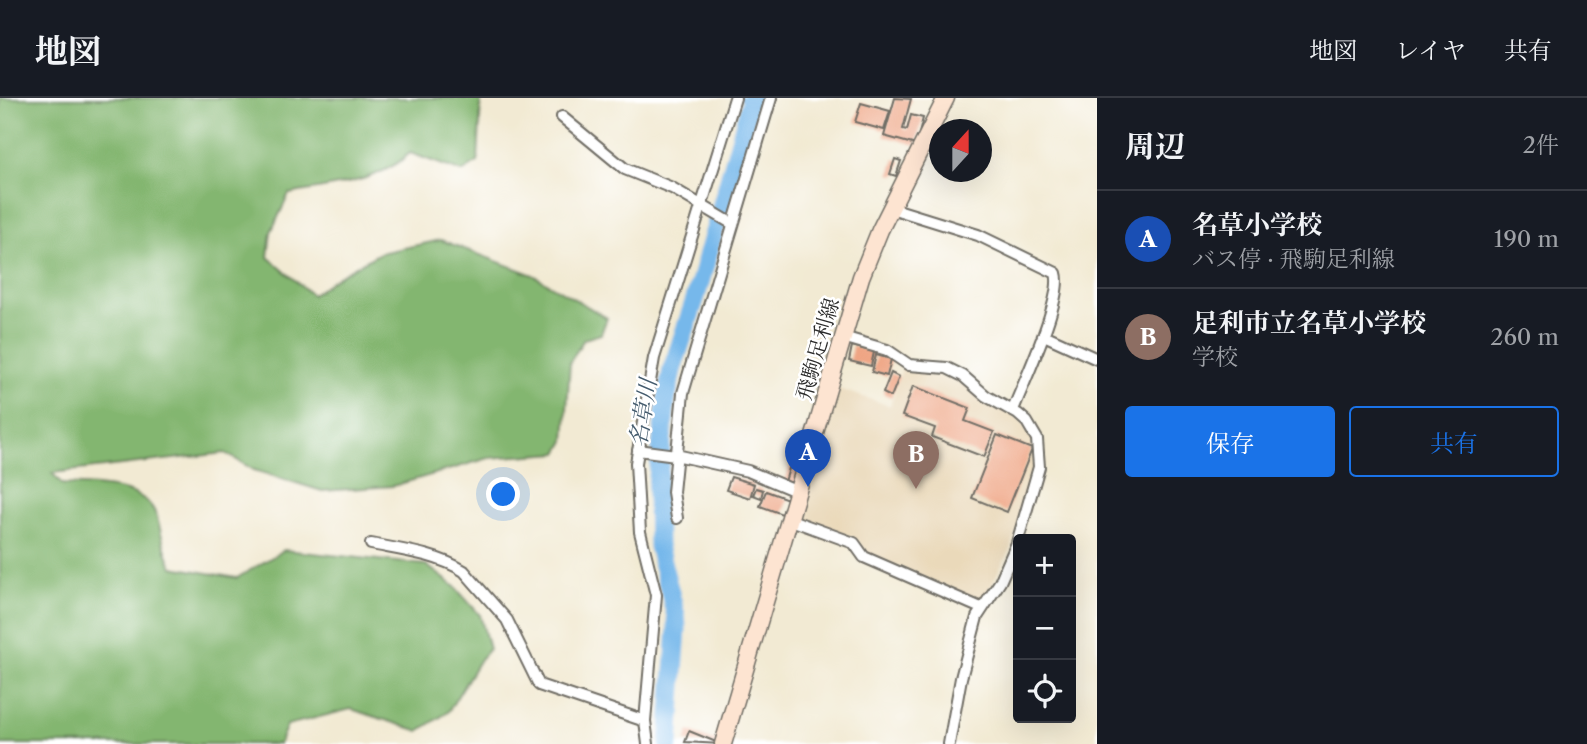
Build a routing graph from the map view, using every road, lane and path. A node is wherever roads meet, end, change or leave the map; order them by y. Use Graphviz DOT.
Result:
graph roads {
  1 [pos="735,98"];
  2 [pos="772,98"];
  3 [pos="946,98"];
  4 [pos="562,117"];
  5 [pos="704,208"];
  6 [pos="891,208"];
  7 [pos="729,223"];
  8 [pos="1044,335"];
  9 [pos="843,337"];
  10 [pos="1097,344"];
  11 [pos="1094,357"];
  12 [pos="1013,410"];
  13 [pos="641,450"];
  14 [pos="673,454"];
  15 [pos="799,492"];
  16 [pos="677,519"];
  17 [pos="790,520"];
  18 [pos="371,544"];
  19 [pos="981,608"];
  20 [pos="645,721"];
  21 [pos="648,744"];
  22 [pos="723,744"];
  23 [pos="949,744"];
  1 -- 5 [label="street"];
  2 -- 7 [label="street"];
  3 -- 6 [label="main road, 飛駒足利線"];
  4 -- 5 [label="street"];
  5 -- 7 [label="street"];
  5 -- 13 [label="street"];
  6 -- 8 [label="street"];
  6 -- 9 [label="main road, 飛駒足利線"];
  7 -- 14 [label="street"];
  8 -- 11 [label="street"];
  8 -- 12 [label="street"];
  9 -- 12 [label="street"];
  9 -- 15 [label="main road, 飛駒足利線"];
  10 -- 11 [label="street"];
  12 -- 19 [label="street"];
  13 -- 14 [label="street"];
  13 -- 20 [label="street"];
  14 -- 15 [label="street"];
  14 -- 16 [label="street"];
  15 -- 17 [label="main road, 飛駒足利線"];
  17 -- 19 [label="street"];
  17 -- 22 [label="main road, 飛駒足利線"];
  18 -- 20 [label="street"];
  19 -- 23 [label="street"];
  20 -- 21 [label="street"];
}
